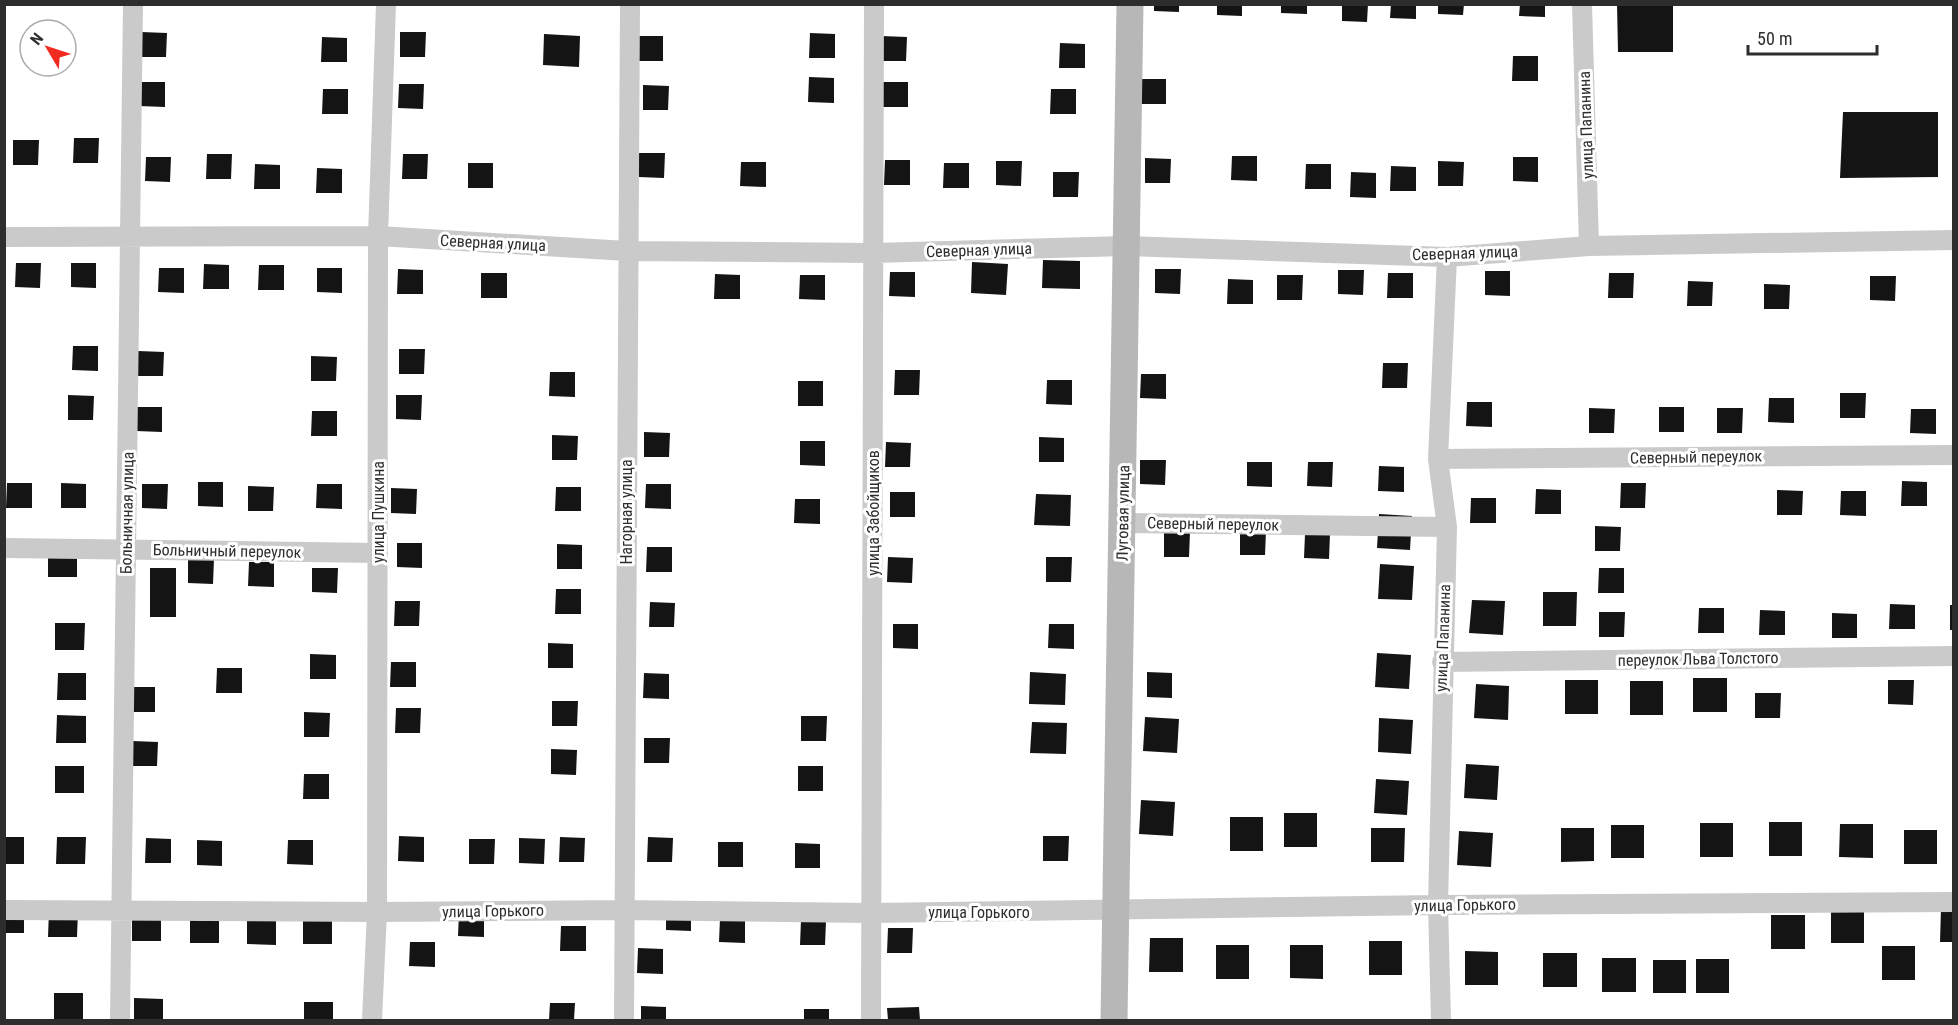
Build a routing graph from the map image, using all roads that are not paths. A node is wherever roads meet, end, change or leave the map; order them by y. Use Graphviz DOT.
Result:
graph roads {
  1 [pos="133,4"];
  2 [pos="386,4"];
  3 [pos="630,4"];
  4 [pos="874,4"];
  5 [pos="1130,4"];
  6 [pos="1582,4"];
  7 [pos="378,236"];
  8 [pos="4,237"];
  9 [pos="130,238"];
  10 [pos="1953,240"];
  11 [pos="1126,246"];
  12 [pos="1589,246"];
  13 [pos="627,250"];
  14 [pos="874,254"];
  15 [pos="1447,257"];
  16 [pos="1953,454"];
  17 [pos="1438,459"];
  18 [pos="1123,523"];
  19 [pos="1447,527"];
  20 [pos="4,548"];
  21 [pos="127,549"];
  22 [pos="378,554"];
  23 [pos="1953,656"];
  24 [pos="1442,662"];
  25 [pos="1953,902"];
  26 [pos="1438,905"];
  27 [pos="4,910"];
  28 [pos="122,910"];
  29 [pos="624,910"];
  30 [pos="1116,911"];
  31 [pos="377,912"];
  32 [pos="871,913"];
  33 [pos="120,1020"];
  34 [pos="372,1020"];
  35 [pos="624,1020"];
  36 [pos="871,1020"];
  37 [pos="1114,1020"];
  38 [pos="1442,1020"];
  1 -- 9 [label="street, Больничная улица"];
  2 -- 7 [label="street, улица Пушкина"];
  3 -- 13 [label="street, Нагорная улица"];
  4 -- 14 [label="street, улица Забойщиков"];
  5 -- 11 [label="main road, Луговая улица"];
  6 -- 12 [label="street, улица Папанина"];
  7 -- 9 [label="street, Северная улица"];
  7 -- 13 [label="street, Северная улица"];
  7 -- 22 [label="street, улица Пушкина"];
  8 -- 9 [label="street, Северная улица"];
  9 -- 21 [label="street, Больничная улица"];
  10 -- 12 [label="street, Северная улица"];
  11 -- 14 [label="street, Северная улица"];
  11 -- 15 [label="street, Северная улица"];
  11 -- 18 [label="main road, Луговая улица"];
  12 -- 15 [label="street, Северная улица"];
  13 -- 14 [label="street, Северная улица"];
  13 -- 29 [label="street, Нагорная улица"];
  14 -- 32 [label="street, улица Забойщиков"];
  15 -- 17 [label="street, улица Папанина"];
  16 -- 17 [label="street, Северный переулок"];
  17 -- 19 [label="street, улица Папанина"];
  18 -- 19 [label="street, Северный переулок"];
  18 -- 30 [label="main road, Луговая улица"];
  19 -- 24 [label="street, улица Папанина"];
  20 -- 21 [label="street, Больничный переулок"];
  21 -- 22 [label="street, Больничный переулок"];
  21 -- 28 [label="street, Больничная улица"];
  22 -- 31 [label="street, улица Пушкина"];
  23 -- 24 [label="street, переулок Льва Толстого"];
  24 -- 26 [label="street, улица Папанина"];
  25 -- 26 [label="street, улица Горького"];
  26 -- 30 [label="street, улица Горького"];
  26 -- 38 [label="street, улица Папанина"];
  27 -- 28 [label="street, улица Горького"];
  28 -- 31 [label="street, улица Горького"];
  28 -- 33 [label="street, Больничная улица"];
  29 -- 31 [label="street, улица Горького"];
  29 -- 32 [label="street, улица Горького"];
  29 -- 35 [label="street, Нагорная улица"];
  30 -- 32 [label="street, улица Горького"];
  30 -- 37 [label="main road, Луговая улица"];
  31 -- 34 [label="street, улица Пушкина"];
  32 -- 36 [label="street, улица Забойщиков"];
}
